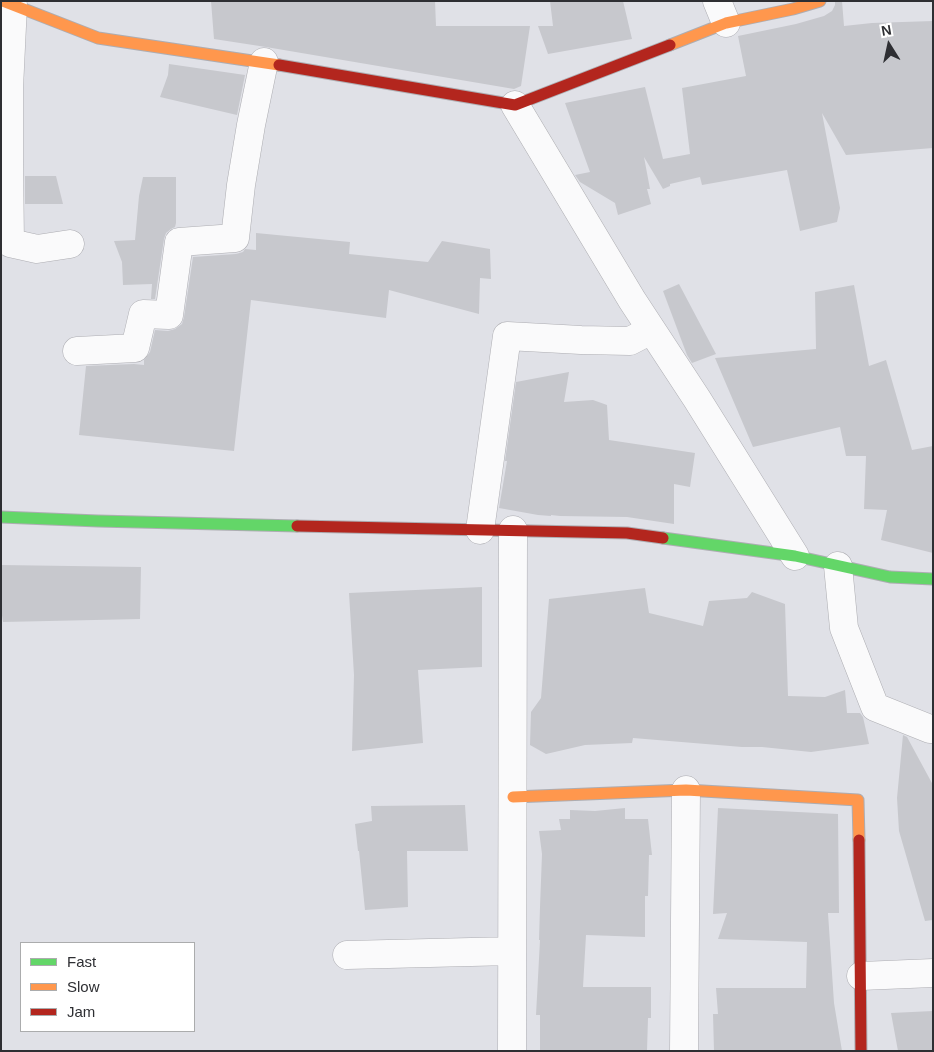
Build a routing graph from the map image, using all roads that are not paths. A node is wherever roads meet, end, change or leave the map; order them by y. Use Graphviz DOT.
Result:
graph roads {
  1 [pos="820,1"];
  2 [pos="8,3"];
  3 [pos="722,12"];
  4 [pos="264,62"];
  5 [pos="515,104"];
  6 [pos="70,244"];
  7 [pos="651,330"];
  8 [pos="77,351"];
  9 [pos="1,517"];
  10 [pos="480,530"];
  11 [pos="513,530"];
  12 [pos="795,556"];
  13 [pos="838,566"];
  14 [pos="933,579"];
  15 [pos="933,729"];
  16 [pos="686,790"];
  17 [pos="513,797"];
  18 [pos="512,951"];
  19 [pos="347,955"];
  20 [pos="933,973"];
  21 [pos="861,976"];
  22 [pos="512,1051"];
  23 [pos="684,1051"];
  24 [pos="860,1051"];
  1 -- 3 [label="street"];
  2 -- 4 [label="street"];
  2 -- 6 [label="street"];
  3 -- 5 [label="street"];
  4 -- 5 [label="street"];
  4 -- 8 [label="street"];
  5 -- 7 [label="street"];
  7 -- 10 [label="street"];
  7 -- 12 [label="street"];
  9 -- 10 [label="street"];
  10 -- 11 [label="street"];
  11 -- 12 [label="street"];
  11 -- 17 [label="street"];
  12 -- 13 [label="street"];
  13 -- 14 [label="street"];
  13 -- 15 [label="street"];
  16 -- 17 [label="street"];
  16 -- 21 [label="street"];
  16 -- 23 [label="street"];
  17 -- 18 [label="street"];
  18 -- 19 [label="street"];
  18 -- 22 [label="street"];
  20 -- 21 [label="street"];
  21 -- 24 [label="street"];
}
